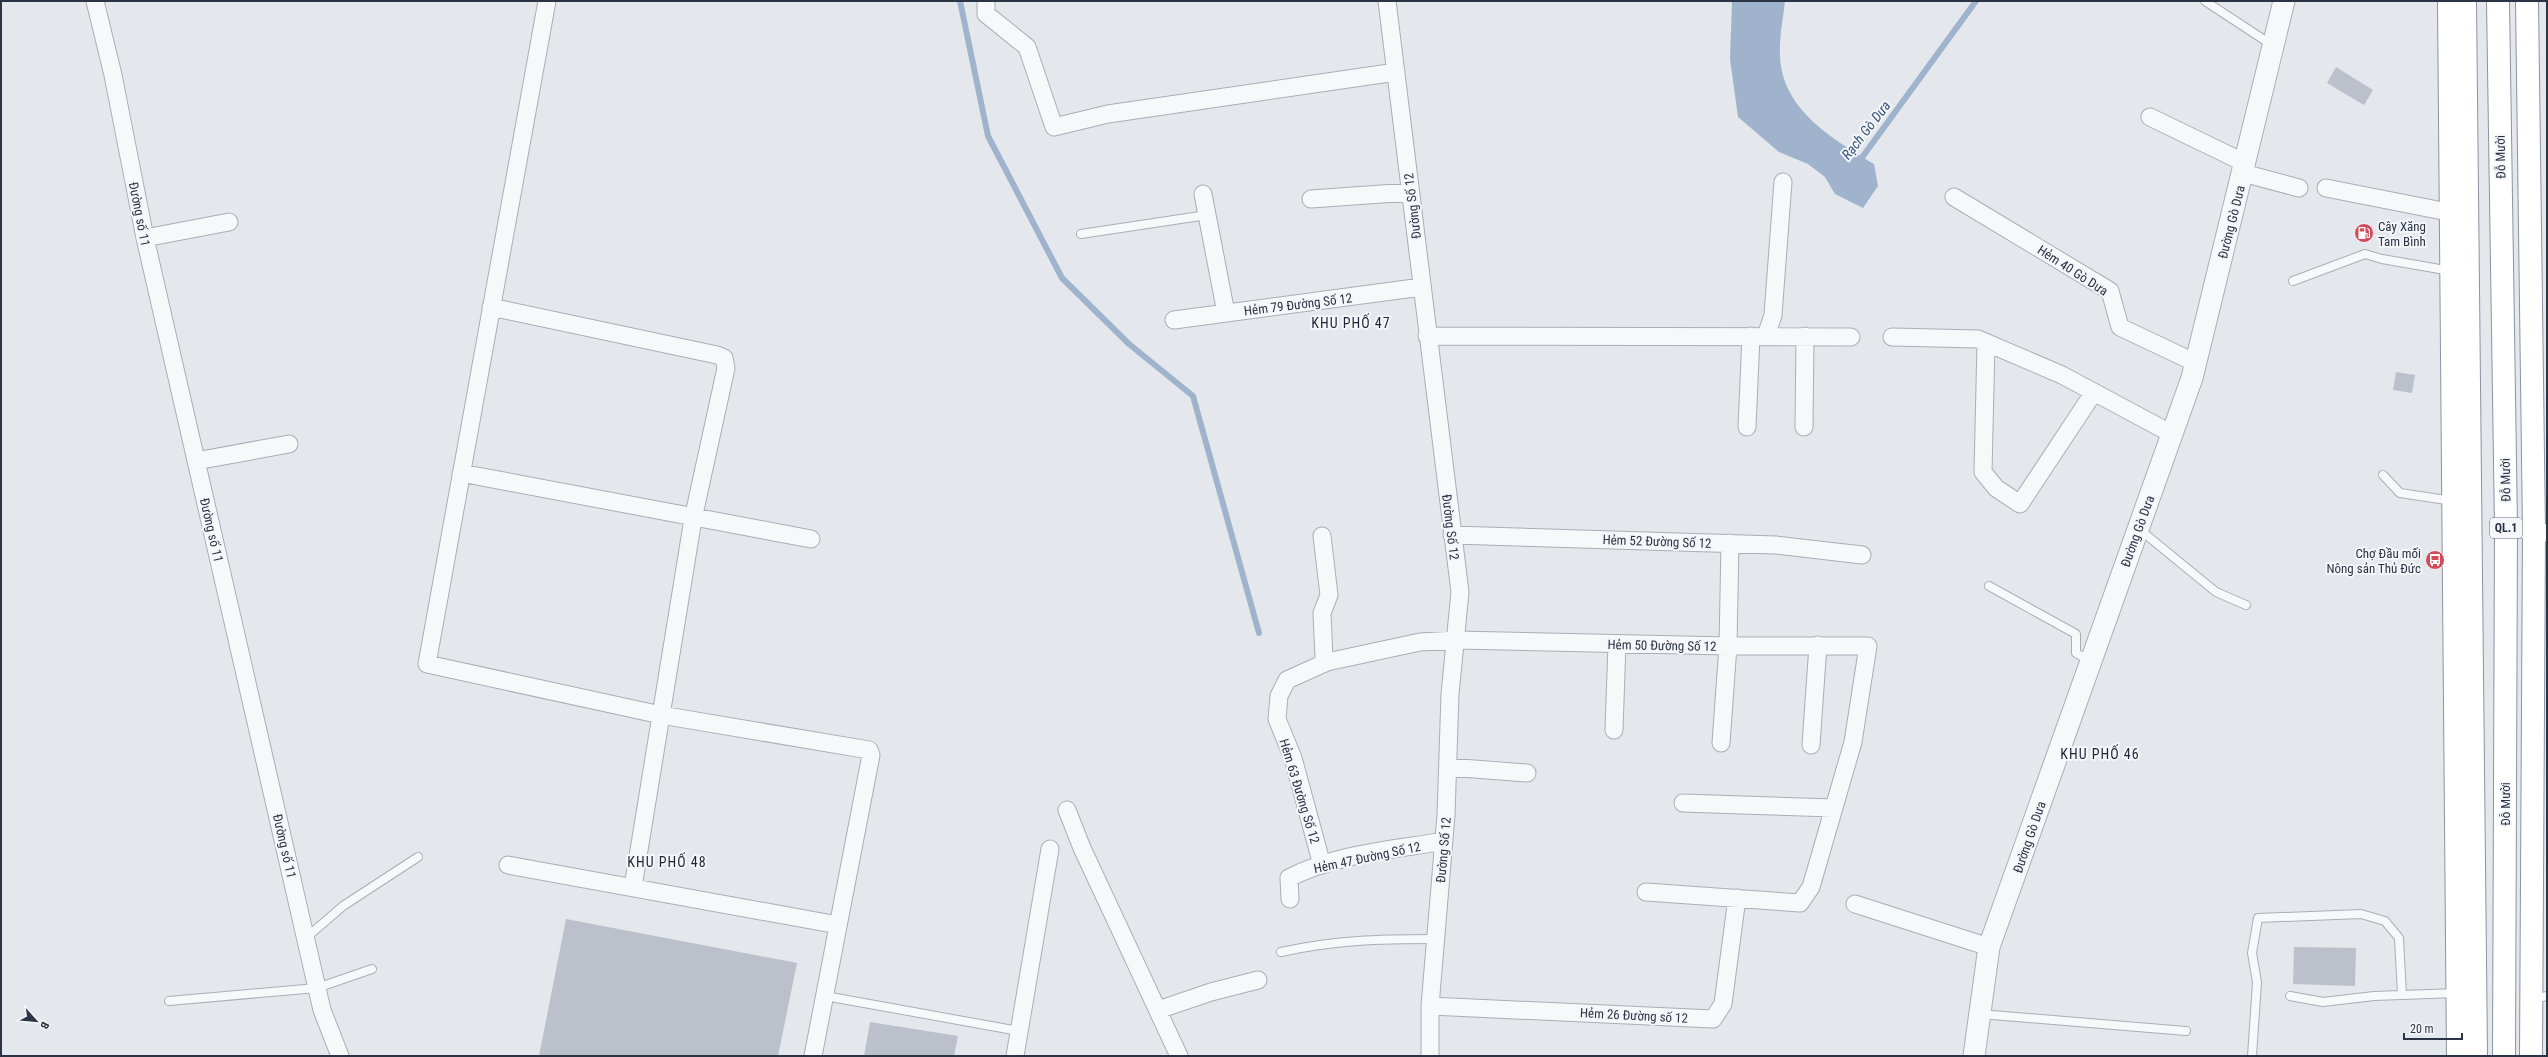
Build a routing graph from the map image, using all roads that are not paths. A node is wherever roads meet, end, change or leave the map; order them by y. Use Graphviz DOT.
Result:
graph roads {
  1 [pos="95,1"];
  2 [pos="547,1"];
  3 [pos="986,1"];
  4 [pos="1387,1"];
  5 [pos="2205,1"];
  6 [pos="2284,1"];
  7 [pos="2449,1"];
  8 [pos="2465,1"];
  9 [pos="2498,1"];
  10 [pos="2527,1"];
  11 [pos="2274,46"];
  12 [pos="1396,72"];
  13 [pos="2150,117"];
  14 [pos="2244,168"];
  15 [pos="1783,182"];
  16 [pos="2299,188"];
  17 [pos="2326,188"];
  18 [pos="1410,192"];
  19 [pos="1203,194"];
  20 [pos="1954,197"];
  21 [pos="1310,199"];
  22 [pos="1207,215"];
  23 [pos="2459,215"];
  24 [pos="229,222"];
  25 [pos="1081,234"];
  26 [pos="145,238"];
  27 [pos="2459,272"];
  28 [pos="2293,281"];
  29 [pos="1422,287"];
  30 [pos="491,307"];
  31 [pos="1226,313"];
  32 [pos="1174,320"];
  33 [pos="1427,336"];
  34 [pos="1759,336"];
  35 [pos="1805,336"];
  36 [pos="1851,337"];
  37 [pos="1892,337"];
  38 [pos="1986,343"];
  39 [pos="2196,363"];
  40 [pos="2094,392"];
  41 [pos="1747,427"];
  42 [pos="1804,427"];
  43 [pos="2172,434"];
  44 [pos="289,444"];
  45 [pos="196,461"];
  46 [pos="461,473"];
  47 [pos="2383,475"];
  48 [pos="2454,502"];
  49 [pos="693,519"];
  50 [pos="2506,527"];
  51 [pos="2138,528"];
  52 [pos="2541,532"];
  53 [pos="1452,535"];
  54 [pos="1322,536"];
  55 [pos="811,540"];
  56 [pos="1730,544"];
  57 [pos="1862,555"];
  58 [pos="1989,586"];
  59 [pos="2246,605"];
  60 [pos="1457,640"];
  61 [pos="1617,644"];
  62 [pos="1818,645"];
  63 [pos="1728,646"];
  64 [pos="1327,662"];
  65 [pos="2090,662"];
  66 [pos="661,715"];
  67 [pos="1614,730"];
  68 [pos="1721,743"];
  69 [pos="1811,745"];
  70 [pos="1448,767"];
  71 [pos="1527,773"];
  72 [pos="1683,803"];
  73 [pos="1834,808"];
  74 [pos="1067,810"];
  75 [pos="1444,841"];
  76 [pos="1050,849"];
  77 [pos="418,857"];
  78 [pos="508,865"];
  79 [pos="1322,865"];
  80 [pos="633,887"];
  81 [pos="1646,892"];
  82 [pos="1737,898"];
  83 [pos="1290,899"];
  84 [pos="1855,904"];
  85 [pos="838,925"];
  86 [pos="307,938"];
  87 [pos="1435,939"];
  88 [pos="1989,947"];
  89 [pos="1281,952"];
  90 [pos="372,968"];
  91 [pos="1258,980"];
  92 [pos="317,988"];
  93 [pos="2458,993"];
  94 [pos="2402,995"];
  95 [pos="825,996"];
  96 [pos="2290,996"];
  97 [pos="2539,998"];
  98 [pos="169,1000"];
  99 [pos="1430,1006"];
  100 [pos="1158,1010"];
  101 [pos="1979,1014"];
  102 [pos="1019,1031"];
  103 [pos="2186,1031"];
  104 [pos="340,1056"];
  105 [pos="813,1056"];
  106 [pos="1015,1056"];
  107 [pos="1180,1056"];
  108 [pos="1430,1056"];
  109 [pos="1974,1056"];
  110 [pos="2252,1056"];
  111 [pos="2458,1056"];
  112 [pos="2476,1056"];
  113 [pos="2504,1056"];
  114 [pos="2531,1056"];
  1 -- 26 [label="street, Đường số 11"];
  2 -- 30 [label="street"];
  3 -- 12 [label="street"];
  4 -- 12 [label="street, Đường Số 12"];
  5 -- 11 [label="lane"];
  6 -- 11 [label="street, Đường Gò Dưa"];
  7 -- 23 [label="highway"];
  8 -- 23 [label="highway"];
  9 -- 50 [label="highway, Đỗ Mười / QL.1"];
  10 -- 52 [label="highway, QL.1"];
  11 -- 14 [label="street, Đường Gò Dưa"];
  12 -- 18 [label="street, Đường Số 12"];
  13 -- 14 [label="street"];
  14 -- 16 [label="street"];
  14 -- 39 [label="street, Đường Gò Dưa"];
  15 -- 34 [label="street"];
  17 -- 23 [label="street"];
  18 -- 21 [label="street"];
  18 -- 29 [label="street, Đường Số 12"];
  19 -- 22 [label="street"];
  20 -- 39 [label="street, Hẻm 40 Gò Dưa"];
  22 -- 25 [label="lane"];
  22 -- 31 [label="street"];
  23 -- 27 [label="highway"];
  24 -- 26 [label="street"];
  26 -- 45 [label="street, Đường số 11"];
  27 -- 28 [label="lane"];
  27 -- 48 [label="highway"];
  27 -- 112 [label="highway"];
  29 -- 31 [label="street, Hẻm 79 Đường Số 12"];
  29 -- 33 [label="street, Đường Số 12"];
  30 -- 46 [label="street"];
  30 -- 49 [label="street"];
  31 -- 32 [label="street, Hẻm 79 Đường Số 12"];
  33 -- 34 [label="street"];
  33 -- 53 [label="street, Đường Số 12"];
  34 -- 35 [label="street"];
  34 -- 41 [label="street"];
  35 -- 36 [label="street"];
  35 -- 42 [label="street"];
  37 -- 38 [label="street"];
  38 -- 40 [label="street"];
  38 -- 40 [label="street"];
  39 -- 43 [label="street, Đường Gò Dưa"];
  40 -- 43 [label="street"];
  43 -- 51 [label="street, Đường Gò Dưa"];
  44 -- 45 [label="street"];
  45 -- 86 [label="street, Đường số 11"];
  46 -- 49 [label="street"];
  46 -- 66 [label="street"];
  47 -- 48 [label="lane"];
  48 -- 93 [label="highway"];
  49 -- 55 [label="street"];
  49 -- 66 [label="street"];
  50 -- 52 [label="street"];
  50 -- 113 [label="highway, Đỗ Mười / QL.1"];
  51 -- 59 [label="lane"];
  51 -- 65 [label="street, Đường Gò Dưa"];
  52 -- 97 [label="highway, QL.1"];
  53 -- 56 [label="street, Hẻm 52 Đường Số 12"];
  53 -- 60 [label="street, Đường Số 12"];
  54 -- 64 [label="street"];
  56 -- 57 [label="street, Hẻm 52 Đường Số 12"];
  56 -- 63 [label="street"];
  58 -- 65 [label="lane"];
  60 -- 61 [label="street, Hẻm 50 Đường Số 12"];
  60 -- 64 [label="street, Hẻm 63 Đường Số 12"];
  60 -- 70 [label="street, Đường Số 12"];
  61 -- 63 [label="street, Hẻm 50 Đường Số 12"];
  61 -- 67 [label="street"];
  62 -- 63 [label="street, Hẻm 50 Đường Số 12"];
  62 -- 69 [label="street"];
  62 -- 73 [label="street, Hẻm 50 Đường Số 12"];
  63 -- 68 [label="street"];
  64 -- 79 [label="street, Hẻm 63 Đường Số 12"];
  65 -- 88 [label="street, Đường Gò Dưa"];
  66 -- 80 [label="street"];
  66 -- 85 [label="street"];
  70 -- 71 [label="street"];
  70 -- 75 [label="street, Đường Số 12"];
  72 -- 73 [label="street"];
  73 -- 82 [label="street"];
  74 -- 100 [label="street"];
  75 -- 79 [label="street, Hẻm 47 Đường Số 12"];
  75 -- 87 [label="street, Đường Số 12"];
  76 -- 102 [label="street"];
  77 -- 86 [label="lane"];
  78 -- 80 [label="street"];
  79 -- 83 [label="street, Hẻm 47 Đường Số 12"];
  80 -- 85 [label="street"];
  81 -- 82 [label="street"];
  82 -- 99 [label="street, Hẻm 26 Đường số 12"];
  84 -- 88 [label="street"];
  85 -- 95 [label="street"];
  86 -- 92 [label="street, Đường số 11"];
  87 -- 89 [label="lane"];
  87 -- 99 [label="street, Đường Số 12"];
  88 -- 101 [label="street, Đường Gò Dưa"];
  90 -- 92 [label="lane"];
  91 -- 100 [label="street"];
  92 -- 98 [label="lane"];
  92 -- 104 [label="street, Đường số 11"];
  93 -- 94 [label="lane"];
  93 -- 111 [label="highway"];
  94 -- 96 [label="lane"];
  94 -- 110 [label="lane"];
  95 -- 102 [label="lane"];
  95 -- 105 [label="street"];
  97 -- 114 [label="highway, QL.1"];
  99 -- 108 [label="street, Đường Số 12"];
  100 -- 107 [label="street"];
  101 -- 103 [label="lane"];
  101 -- 109 [label="street, Đường Gò Dưa"];
  102 -- 106 [label="street"];
}
